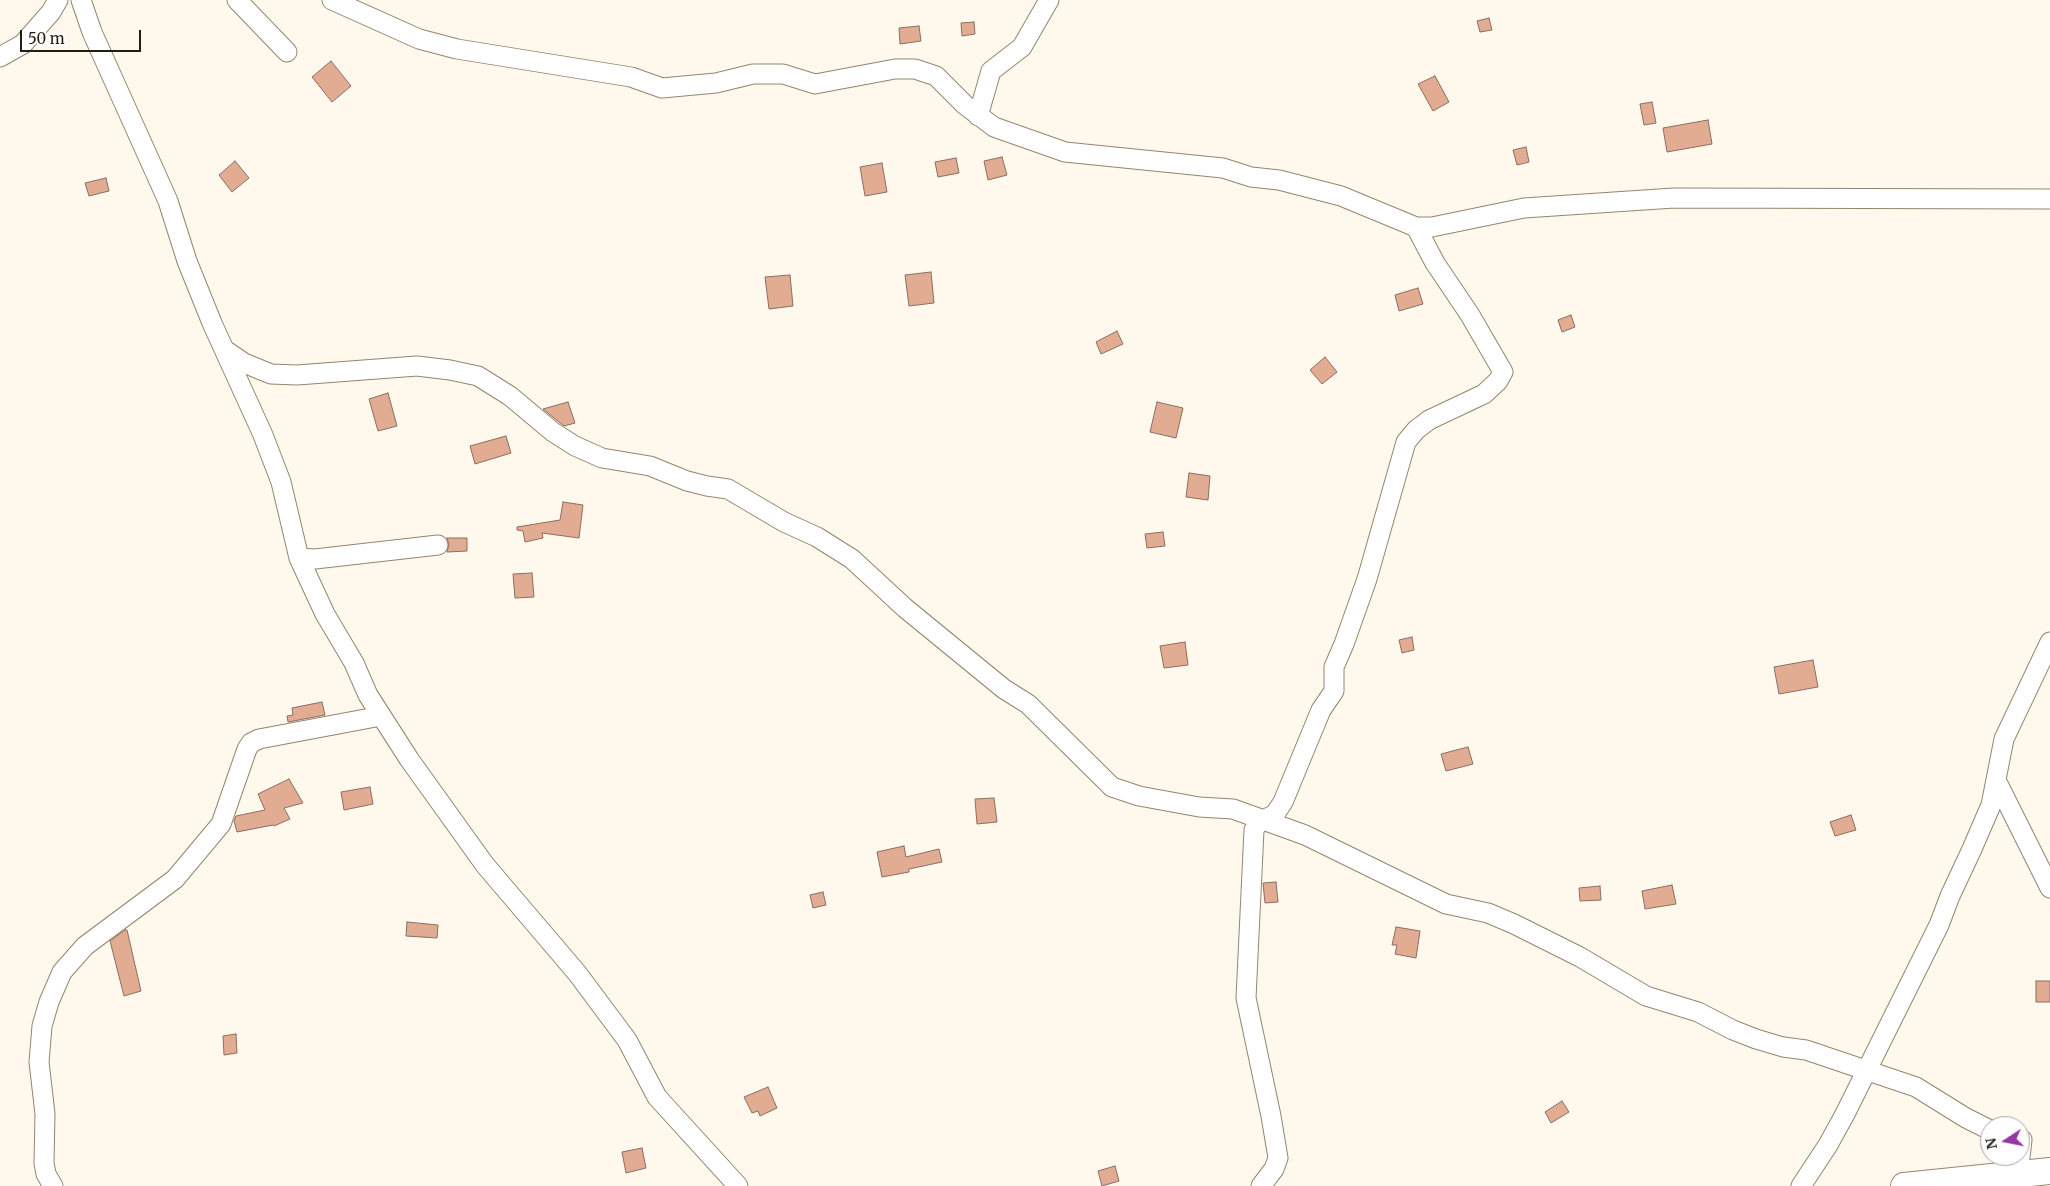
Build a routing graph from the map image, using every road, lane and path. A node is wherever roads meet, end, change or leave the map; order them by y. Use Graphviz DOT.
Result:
graph roads {
  1 [pos="58,0"];
  2 [pos="81,0"];
  3 [pos="237,0"];
  4 [pos="332,0"];
  5 [pos="1048,0"];
  6 [pos="287,52"];
  7 [pos="0,57"];
  8 [pos="978,116"];
  9 [pos="2050,199"];
  10 [pos="1416,227"];
  11 [pos="225,350"];
  12 [pos="438,545"];
  13 [pos="300,558"];
  14 [pos="2050,642"];
  15 [pos="381,716"];
  16 [pos="1996,780"];
  17 [pos="1264,820"];
  18 [pos="2050,888"];
  19 [pos="1865,1070"];
  20 [pos="1980,1125"];
  21 [pos="2019,1166"];
  22 [pos="2050,1171"];
  23 [pos="2018,1174"];
  24 [pos="53,1186"];
  25 [pos="738,1186"];
  26 [pos="1261,1186"];
  27 [pos="1801,1186"];
  28 [pos="1904,1186"];
  1 -- 7 [label="street"];
  2 -- 11 [label="street"];
  3 -- 6 [label="street"];
  4 -- 8 [label="street"];
  5 -- 8 [label="street"];
  8 -- 10 [label="street"];
  9 -- 10 [label="street"];
  10 -- 17 [label="street"];
  11 -- 13 [label="street"];
  11 -- 17 [label="street"];
  12 -- 13 [label="street"];
  13 -- 15 [label="street"];
  14 -- 16 [label="street"];
  15 -- 24 [label="street"];
  15 -- 25 [label="street"];
  16 -- 18 [label="street"];
  16 -- 19 [label="street"];
  17 -- 19 [label="street"];
  17 -- 26 [label="street"];
  19 -- 20 [label="street"];
  19 -- 27 [label="street"];
  21 -- 23 [label="street"];
  22 -- 23 [label="street"];
  23 -- 28 [label="street"];
}
